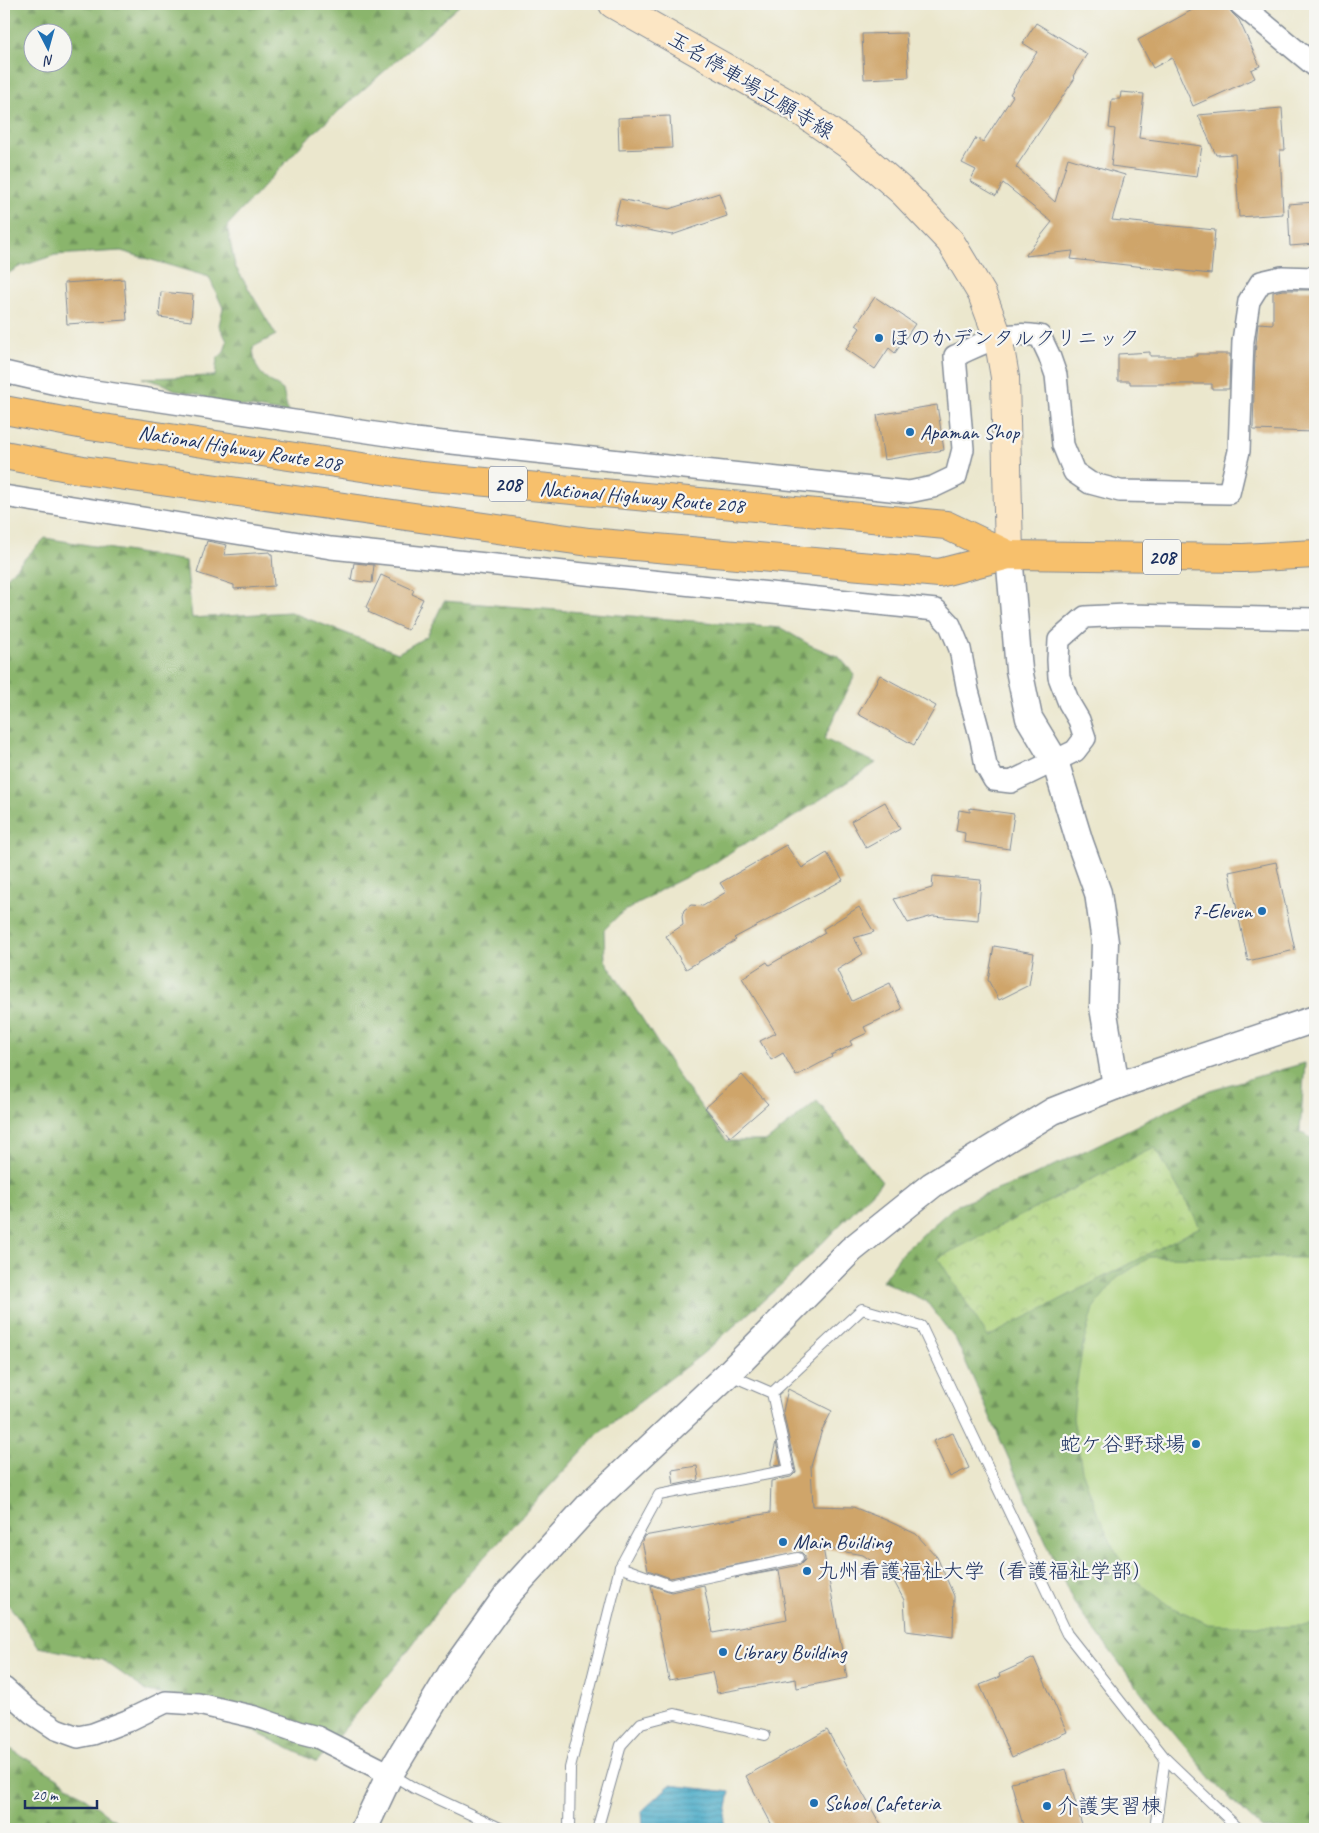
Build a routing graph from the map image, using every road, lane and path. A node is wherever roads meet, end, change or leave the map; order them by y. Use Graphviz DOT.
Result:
graph roads {
  1 [pos="613,4"];
  2 [pos="1240,4"];
  3 [pos="1315,66"];
  4 [pos="1315,278"];
  5 [pos="998,337"];
  6 [pos="4,372"];
  7 [pos="4,410"];
  8 [pos="4,455"];
  9 [pos="4,496"];
  10 [pos="1315,554"];
  11 [pos="1009,555"];
  12 [pos="1315,619"];
  13 [pos="1055,761"];
  14 [pos="1315,1019"];
  15 [pos="1116,1086"];
  16 [pos="728,1374"];
  17 [pos="772,1393"];
  18 [pos="798,1558"];
  19 [pos="620,1567"];
  20 [pos="4,1688"];
  21 [pos="765,1735"];
  22 [pos="1165,1758"];
  23 [pos="390,1774"];
  24 [pos="364,1829"];
  25 [pos="502,1829"];
  26 [pos="570,1829"];
  27 [pos="598,1829"];
  28 [pos="1155,1829"];
  29 [pos="1239,1829"];
  1 -- 5 [label="main road, 玉名停車場立願寺線"];
  2 -- 3 [label="street"];
  4 -- 5 [label="street"];
  5 -- 6 [label="street"];
  5 -- 11 [label="main road, 玉名停車場立願寺線"];
  7 -- 11 [label="highway, National Highway Route 208 / 208"];
  8 -- 11 [label="highway, National Highway Route 208 / 208"];
  9 -- 13 [label="street"];
  10 -- 11 [label="highway, National Highway Route 208 / 208"];
  11 -- 13 [label="street"];
  12 -- 13 [label="street"];
  13 -- 15 [label="street"];
  14 -- 15 [label="street"];
  15 -- 16 [label="street"];
  16 -- 17 [label="lane"];
  16 -- 23 [label="street"];
  17 -- 19 [label="lane"];
  17 -- 22 [label="lane"];
  18 -- 19 [label="lane"];
  19 -- 26 [label="lane"];
  20 -- 23 [label="street"];
  21 -- 27 [label="lane"];
  22 -- 28 [label="lane"];
  22 -- 29 [label="lane"];
  23 -- 24 [label="street"];
  23 -- 25 [label="lane"];
}
